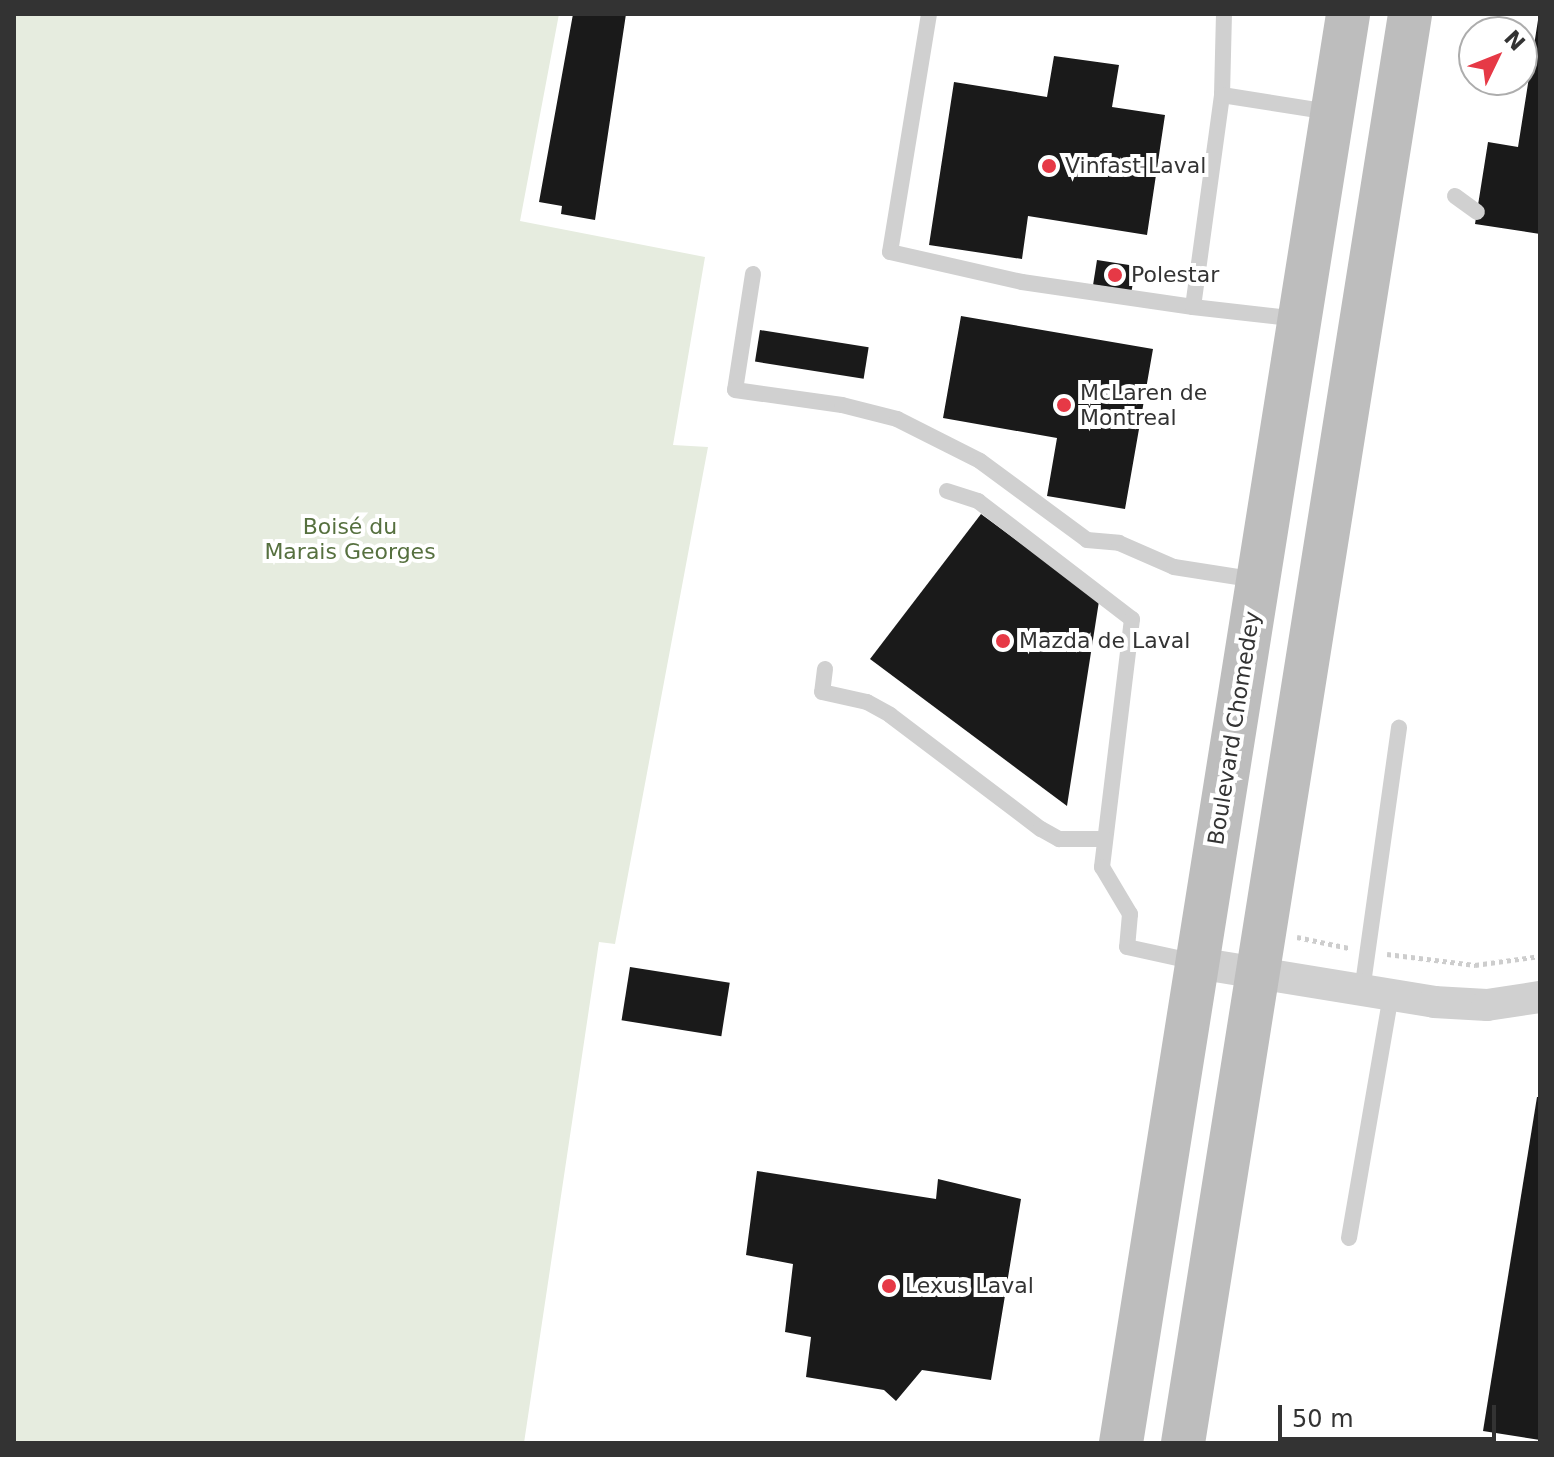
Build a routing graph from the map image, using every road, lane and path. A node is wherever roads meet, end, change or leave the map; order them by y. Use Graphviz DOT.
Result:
graph roads {
  1 [pos="929,14"];
  2 [pos="1224,14"];
  3 [pos="1348,14"];
  4 [pos="1410,14"];
  5 [pos="1222,95"];
  6 [pos="1333,113"];
  7 [pos="1455,196"];
  8 [pos="1477,212"];
  9 [pos="753,274"];
  10 [pos="1193,307"];
  11 [pos="1299,319"];
  12 [pos="947,491"];
  13 [pos="1258,580"];
  14 [pos="825,669"];
  15 [pos="1399,728"];
  16 [pos="1104,839"];
  17 [pos="1304,937"];
  18 [pos="1341,947"];
  19 [pos="1398,956"];
  20 [pos="1540,956"];
  21 [pos="1197,963"];
  22 [pos="1260,973"];
  23 [pos="1377,993"];
  24 [pos="1540,997"];
  25 [pos="1349,1238"];
  26 [pos="1121,1443"];
  27 [pos="1183,1443"];
  1 -- 10 [label="lane"];
  2 -- 5 [label="lane"];
  3 -- 6 [label="street, Boulevard Chomedey"];
  4 -- 22 [label="street"];
  5 -- 6 [label="lane"];
  5 -- 10 [label="lane"];
  6 -- 11 [label="street, Boulevard Chomedey"];
  7 -- 8 [label="lane"];
  9 -- 13 [label="lane"];
  10 -- 11 [label="lane"];
  11 -- 13 [label="street, Boulevard Chomedey"];
  12 -- 16 [label="lane"];
  13 -- 21 [label="street, Boulevard Chomedey"];
  14 -- 16 [label="lane"];
  15 -- 23 [label="lane"];
  16 -- 21 [label="lane"];
  17 -- 18 [label="path"];
  19 -- 20 [label="path"];
  21 -- 22 [label="street"];
  21 -- 26 [label="street, Boulevard Chomedey"];
  22 -- 23 [label="street"];
  22 -- 27 [label="street"];
  23 -- 24 [label="street"];
  23 -- 25 [label="lane"];
}
